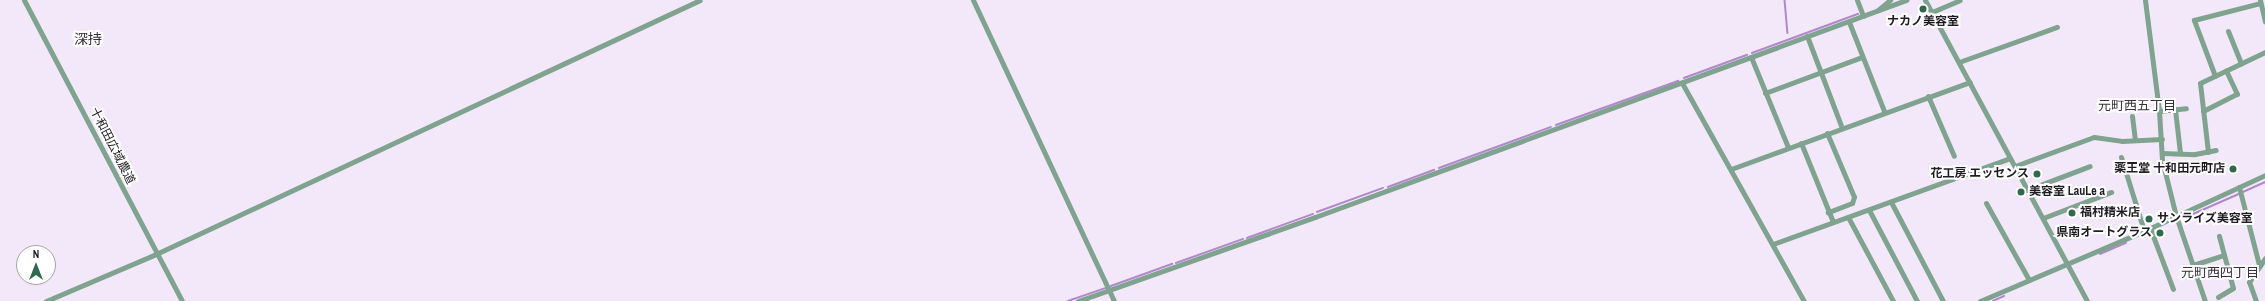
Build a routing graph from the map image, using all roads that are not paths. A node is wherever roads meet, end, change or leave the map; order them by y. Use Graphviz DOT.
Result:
graph roads {
  1 [pos="24,0"];
  2 [pos="700,0"];
  3 [pos="974,0"];
  4 [pos="1857,0"];
  5 [pos="1890,0"];
  6 [pos="1906,0"];
  7 [pos="1925,0"];
  8 [pos="1960,0"];
  9 [pos="2145,0"];
  10 [pos="2260,2"];
  11 [pos="1877,11"];
  12 [pos="1932,12"];
  13 [pos="1863,16"];
  14 [pos="2265,21"];
  15 [pos="1849,22"];
  16 [pos="2057,27"];
  17 [pos="2228,31"];
  18 [pos="1807,36"];
  19 [pos="2265,52"];
  20 [pos="1751,57"];
  21 [pos="1862,57"];
  22 [pos="1959,62"];
  23 [pos="2241,63"];
  24 [pos="2226,70"];
  25 [pos="1820,73"];
  26 [pos="2215,76"];
  27 [pos="1970,82"];
  28 [pos="1682,83"];
  29 [pos="1766,93"];
  30 [pos="1928,96"];
  31 [pos="2186,108"];
  32 [pos="2175,110"];
  33 [pos="2160,111"];
  34 [pos="2203,111"];
  35 [pos="1884,112"];
  36 [pos="2132,116"];
  37 [pos="1842,128"];
  38 [pos="1828,133"];
  39 [pos="2135,140"];
  40 [pos="2162,140"];
  41 [pos="1801,143"];
  42 [pos="1788,147"];
  43 [pos="2216,150"];
  44 [pos="2208,152"];
  45 [pos="2162,153"];
  46 [pos="2180,153"];
  47 [pos="1954,156"];
  48 [pos="2121,157"];
  49 [pos="2010,158"];
  50 [pos="2015,166"];
  51 [pos="2090,166"];
  52 [pos="1731,169"];
  53 [pos="2265,175"];
  54 [pos="2239,187"];
  55 [pos="2027,190"];
  56 [pos="2111,192"];
  57 [pos="1891,202"];
  58 [pos="1986,203"];
  59 [pos="1869,210"];
  60 [pos="1828,212"];
  61 [pos="2176,216"];
  62 [pos="1848,217"];
  63 [pos="2043,218"];
  64 [pos="1833,222"];
  65 [pos="2150,228"];
  66 [pos="2144,231"];
  67 [pos="2218,236"];
  68 [pos="1773,244"];
  69 [pos="156,254"];
  70 [pos="2223,255"];
  71 [pos="2265,258"];
  72 [pos="2067,263"];
  73 [pos="2193,265"];
  74 [pos="2260,265"];
  75 [pos="2028,280"];
  76 [pos="2172,289"];
  77 [pos="1109,290"];
  78 [pos="2218,297"];
  79 [pos="1983,300"];
  80 [pos="46,301"];
  81 [pos="182,301"];
  82 [pos="1078,301"];
  83 [pos="1114,301"];
  84 [pos="1804,301"];
  85 [pos="1893,301"];
  86 [pos="1917,301"];
  87 [pos="1942,301"];
  88 [pos="2087,301"];
  89 [pos="2205,301"];
  90 [pos="2256,301"];
  1 -- 69 [label="street, 十和田広域農道"];
  2 -- 69 [label="street"];
  3 -- 77 [label="street"];
  4 -- 13 [label="street"];
  5 -- 11 [label="street"];
  6 -- 11 [label="street"];
  7 -- 12 [label="street"];
  8 -- 12 [label="street"];
  9 -- 33 [label="street"];
  10 -- 14 [label="street"];
  10 -- 26 [label="street"];
  11 -- 13 [label="street"];
  12 -- 22 [label="street"];
  13 -- 15 [label="street"];
  15 -- 18 [label="street"];
  15 -- 21 [label="street"];
  16 -- 22 [label="street"];
  17 -- 23 [label="street"];
  18 -- 20 [label="street"];
  18 -- 25 [label="street"];
  19 -- 23 [label="street"];
  20 -- 28 [label="street"];
  20 -- 29 [label="street"];
  21 -- 25 [label="street"];
  21 -- 35 [label="street"];
  22 -- 27 [label="street"];
  23 -- 24 [label="street"];
  24 -- 26 [label="street"];
  24 -- 34 [label="street"];
  25 -- 29 [label="street"];
  25 -- 37 [label="street"];
  26 -- 34 [label="street"];
  27 -- 30 [label="street"];
  27 -- 49 [label="street"];
  28 -- 52 [label="street"];
  28 -- 77 [label="street"];
  29 -- 42 [label="street"];
  30 -- 35 [label="street"];
  30 -- 47 [label="street"];
  31 -- 32 [label="street"];
  32 -- 33 [label="street"];
  32 -- 46 [label="street"];
  33 -- 40 [label="street"];
  34 -- 44 [label="street"];
  35 -- 37 [label="street"];
  36 -- 39 [label="street"];
  37 -- 38 [label="street"];
  38 -- 41 [label="street"];
  38 -- 60 [label="street"];
  39 -- 40 [label="street"];
  39 -- 50 [label="street"];
  40 -- 45 [label="street"];
  41 -- 42 [label="street"];
  41 -- 60 [label="street"];
  42 -- 52 [label="street"];
  43 -- 44 [label="street"];
  44 -- 46 [label="street"];
  45 -- 46 [label="street"];
  45 -- 61 [label="street"];
  48 -- 66 [label="street"];
  49 -- 50 [label="street"];
  49 -- 57 [label="street"];
  50 -- 55 [label="street"];
  51 -- 55 [label="street"];
  52 -- 68 [label="street"];
  53 -- 54 [label="street"];
  54 -- 61 [label="street"];
  54 -- 74 [label="street"];
  55 -- 63 [label="street"];
  56 -- 63 [label="street"];
  57 -- 59 [label="street"];
  57 -- 87 [label="street"];
  58 -- 75 [label="street"];
  59 -- 62 [label="street"];
  59 -- 86 [label="street"];
  60 -- 64 [label="street"];
  61 -- 65 [label="street"];
  61 -- 73 [label="street"];
  62 -- 64 [label="street"];
  62 -- 85 [label="street"];
  63 -- 72 [label="street"];
  64 -- 68 [label="street"];
  65 -- 66 [label="street"];
  65 -- 76 [label="street"];
  66 -- 72 [label="street"];
  67 -- 70 [label="street"];
  68 -- 84 [label="street"];
  69 -- 80 [label="street"];
  69 -- 81 [label="street, 十和田広域農道"];
  70 -- 73 [label="street"];
  70 -- 78 [label="street"];
  71 -- 74 [label="street"];
  72 -- 75 [label="street"];
  72 -- 88 [label="street"];
  73 -- 89 [label="street"];
  74 -- 90 [label="street"];
  75 -- 79 [label="street"];
  77 -- 82 [label="street"];
  77 -- 83 [label="street"];
}
